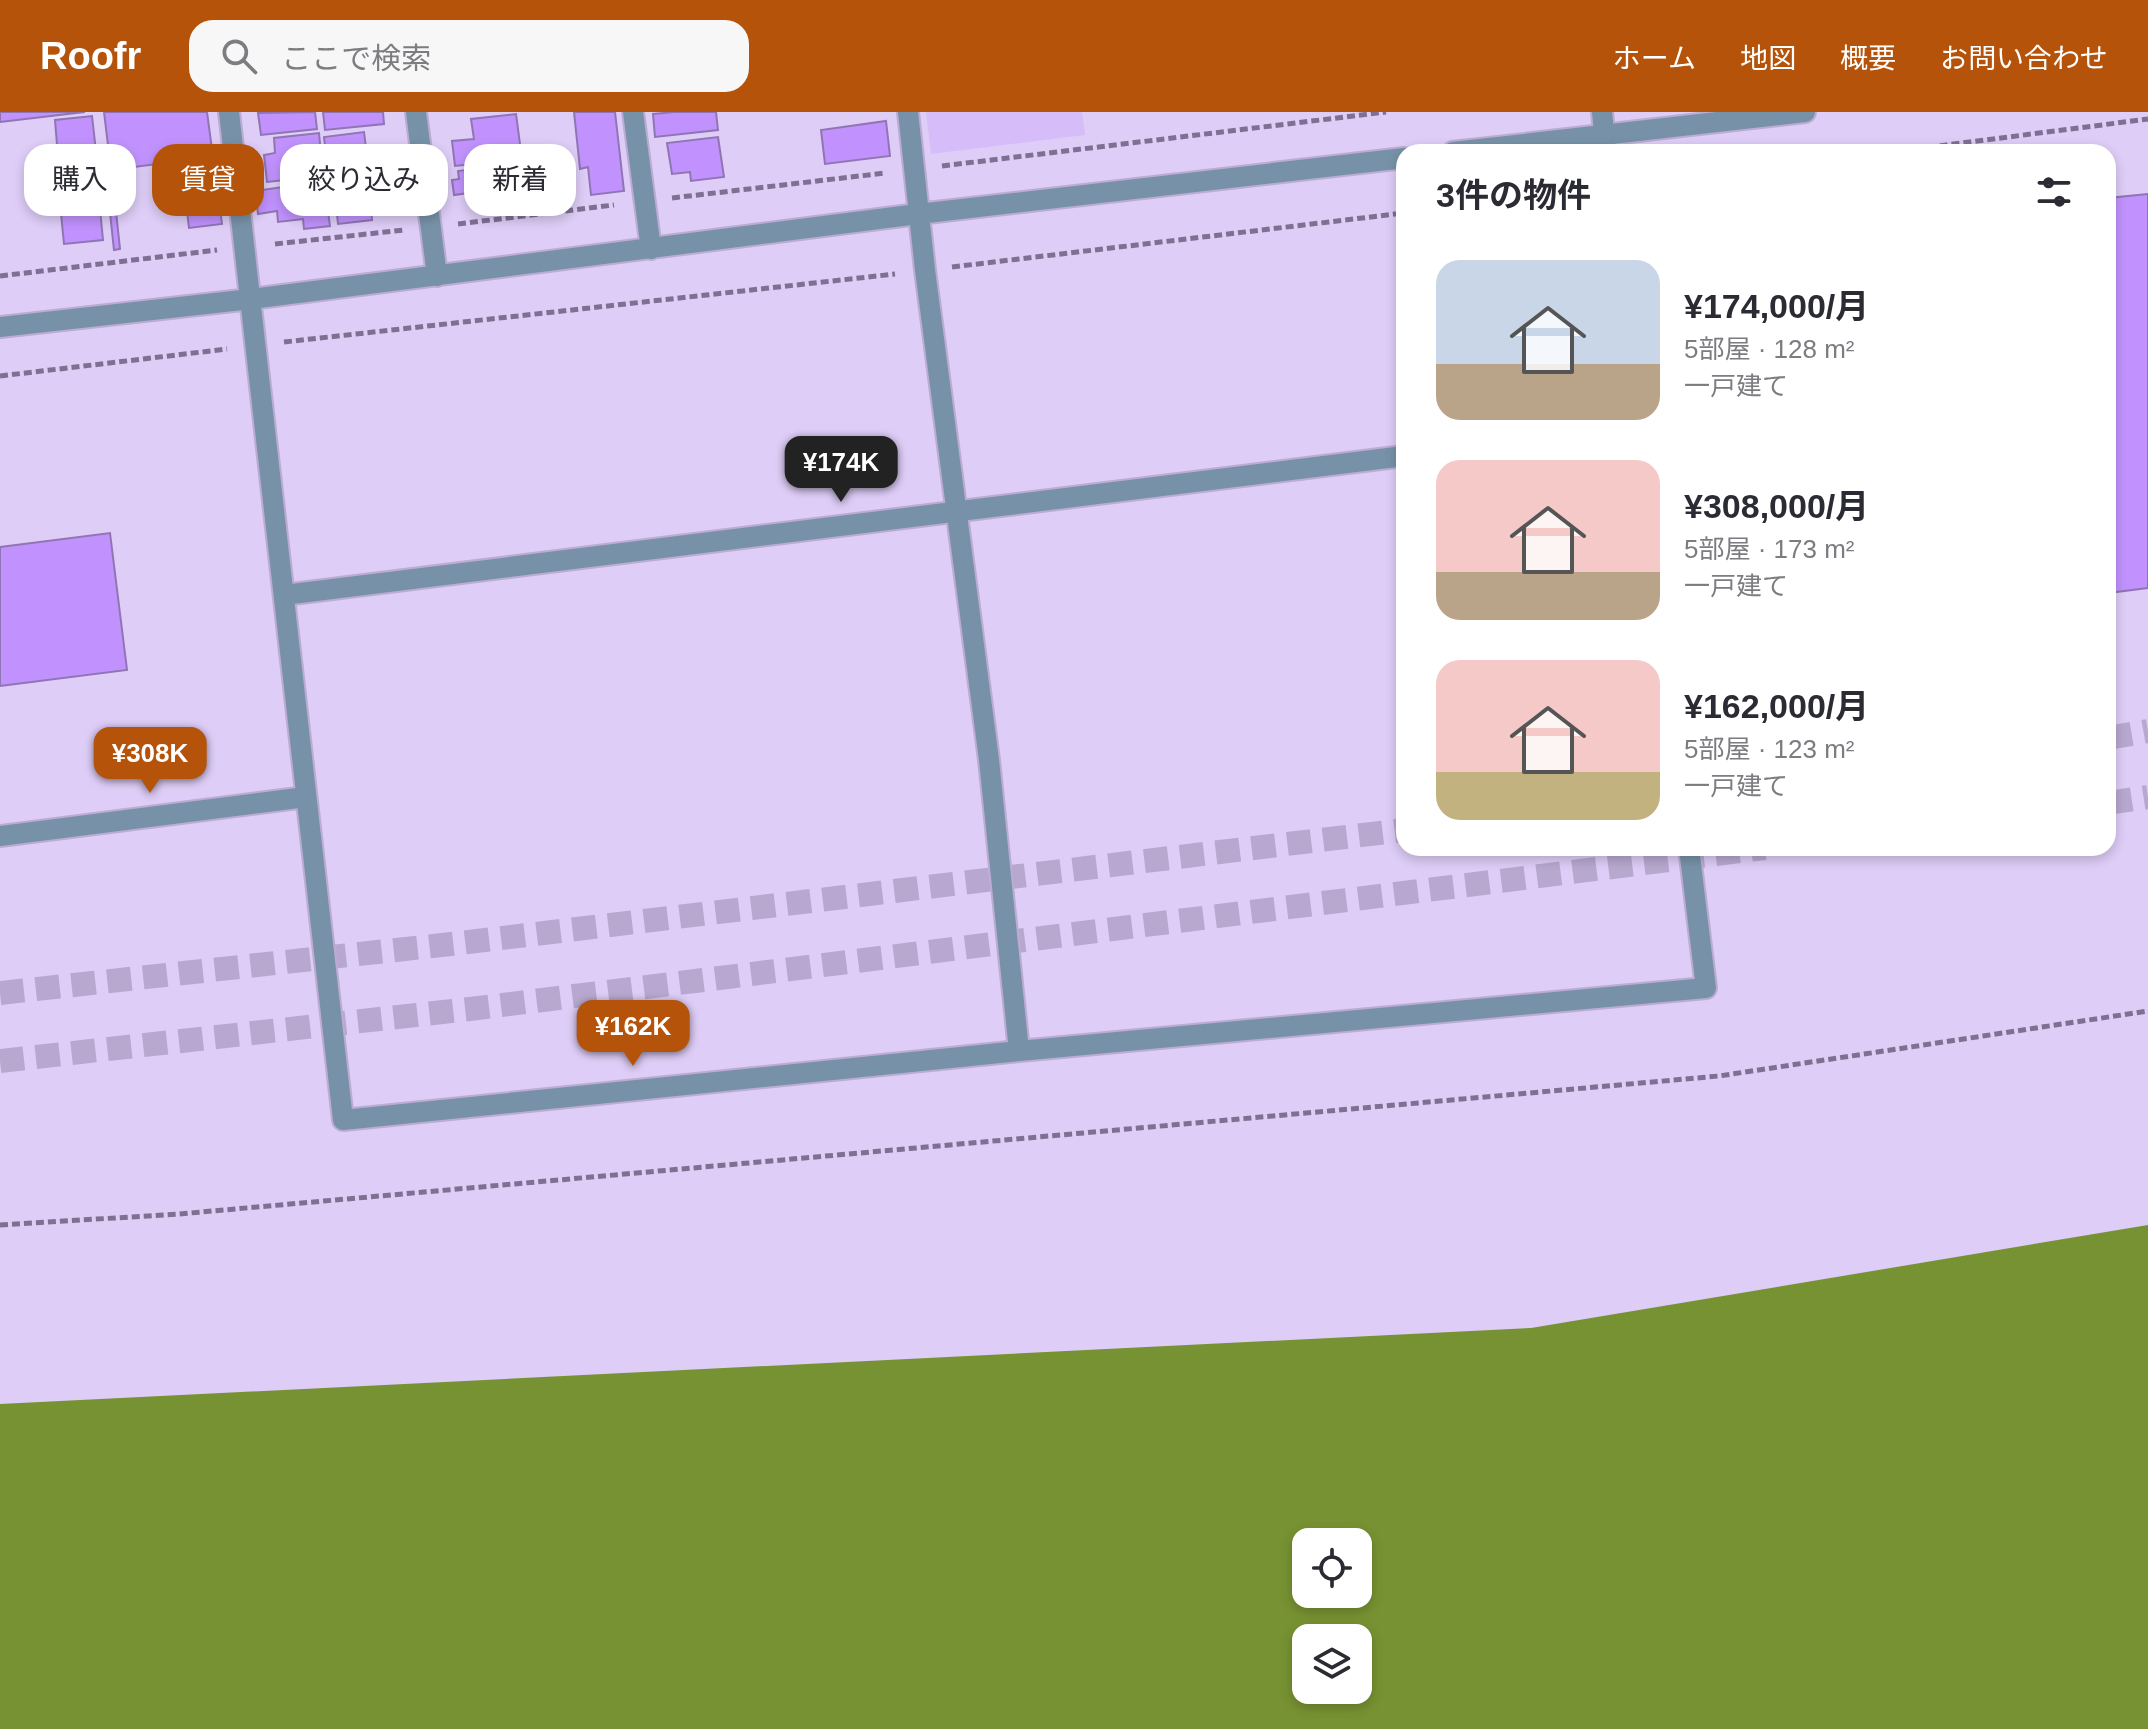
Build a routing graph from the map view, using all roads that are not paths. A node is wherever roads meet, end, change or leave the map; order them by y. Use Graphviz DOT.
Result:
graph roads {
  1 [pos="229,112"];
  2 [pos="416,112"];
  3 [pos="633,112"];
  4 [pos="908,112"];
  5 [pos="1602,112"];
  6 [pos="1805,112"];
  7 [pos="1605,143"];
  8 [pos="1396,159"];
  9 [pos="918,214"];
  10 [pos="651,249"];
  11 [pos="437,276"];
  12 [pos="251,299"];
  13 [pos="0,327"];
  14 [pos="1396,457"];
  15 [pos="957,512"];
  16 [pos="284,595"];
  17 [pos="306,797"];
  18 [pos="0,836"];
  19 [pos="1690,856"];
  20 [pos="1019,1051"];
  1 -- 12 [label="street"];
  2 -- 11 [label="street"];
  3 -- 10 [label="street"];
  4 -- 9 [label="street"];
  5 -- 7 [label="street"];
  6 -- 7 [label="street"];
  8 -- 9 [label="street"];
  9 -- 10 [label="street"];
  9 -- 15 [label="street"];
  10 -- 11 [label="street"];
  11 -- 12 [label="street"];
  12 -- 13 [label="street"];
  12 -- 16 [label="street"];
  14 -- 15 [label="street"];
  15 -- 16 [label="street"];
  15 -- 20 [label="street"];
  16 -- 17 [label="street"];
  17 -- 18 [label="street"];
  17 -- 20 [label="street"];
  19 -- 20 [label="street"];
}
